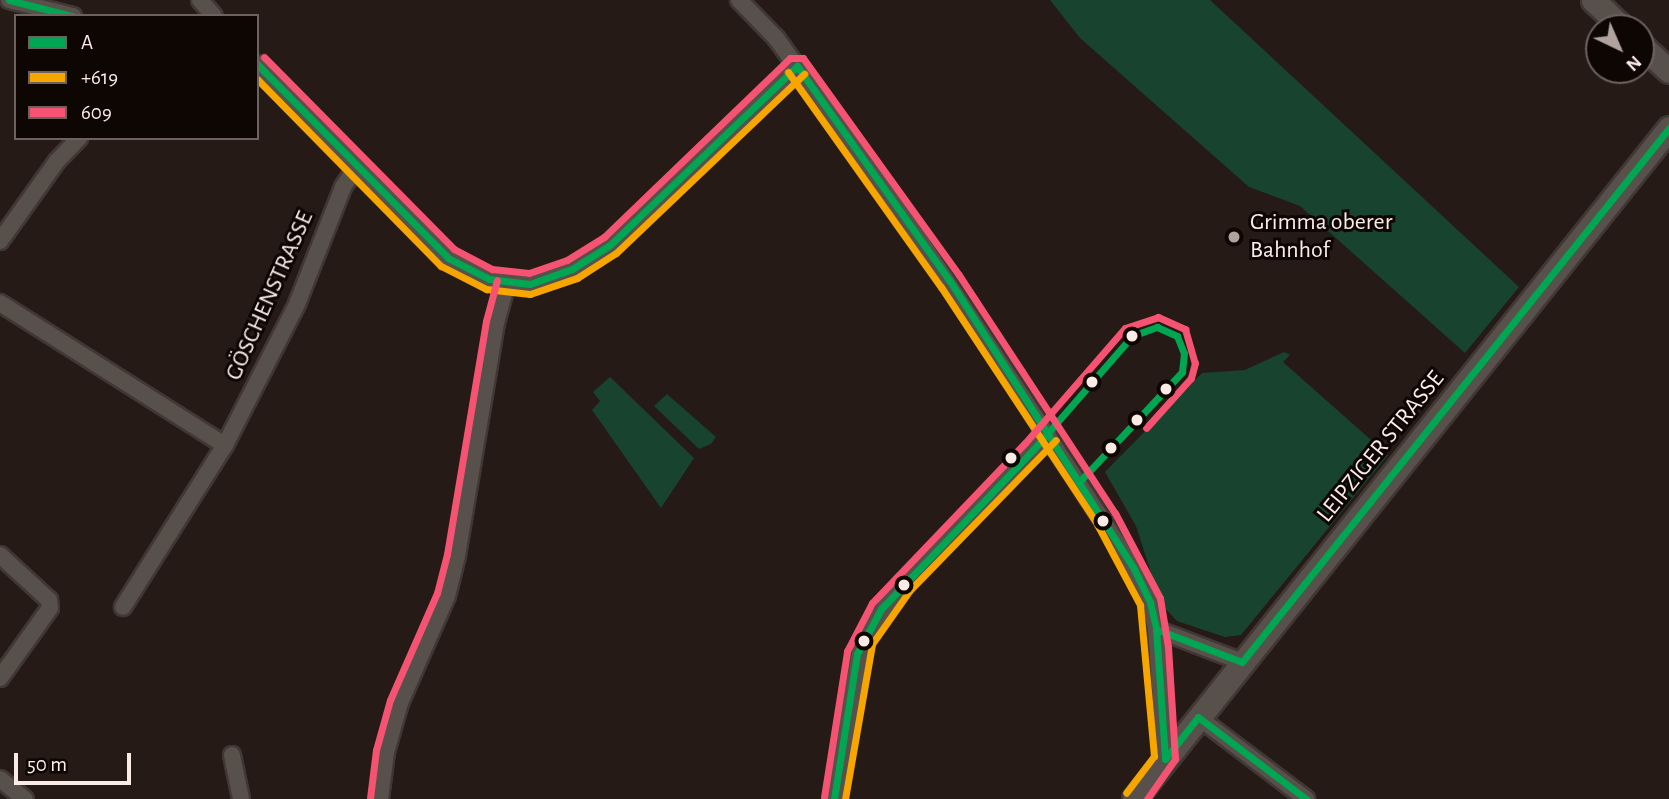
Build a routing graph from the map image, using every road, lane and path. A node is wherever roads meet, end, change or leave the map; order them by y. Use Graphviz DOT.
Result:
graph roads {
  1 [pos="9,0"];
  2 [pos="200,0"];
  3 [pos="739,0"];
  4 [pos="1593,0"];
  5 [pos="65,14"];
  6 [pos="212,14"];
  7 [pos="1608,14"];
  8 [pos="1655,58"];
  9 [pos="259,66"];
  10 [pos="797,66"];
  11 [pos="1669,71"];
  12 [pos="1669,128"];
  13 [pos="77,140"];
  14 [pos="356,167"];
  15 [pos="0,241"];
  16 [pos="507,283"];
  17 [pos="0,303"];
  18 [pos="1048,433"];
  19 [pos="225,445"];
  20 [pos="0,555"];
  21 [pos="123,607"];
  22 [pos="1156,629"];
  23 [pos="1241,662"];
  24 [pos="0,678"];
  25 [pos="1198,717"];
  26 [pos="232,754"];
  27 [pos="1165,759"];
  28 [pos="0,779"];
  29 [pos="25,799"];
  30 [pos="241,799"];
  31 [pos="380,799"];
  32 [pos="834,799"];
  33 [pos="1134,799"];
  34 [pos="1306,799"];
  1 -- 5 [label="street"];
  2 -- 6 [label="street"];
  3 -- 10 [label="street"];
  4 -- 7 [label="main road"];
  8 -- 11 [label="main road"];
  9 -- 14 [label="street"];
  10 -- 16 [label="street"];
  10 -- 18 [label="street"];
  12 -- 23 [label="main road, LEIPZIGER STRASSE"];
  13 -- 15 [label="street"];
  14 -- 16 [label="street"];
  14 -- 19 [label="street, GÖSCHENSTRASSE"];
  16 -- 31 [label="street"];
  17 -- 19 [label="street"];
  18 -- 22 [label="street"];
  18 -- 32 [label="street"];
  19 -- 21 [label="street, GÖSCHENSTRASSE"];
  20 -- 24 [label="street"];
  22 -- 23 [label="street"];
  22 -- 27 [label="street"];
  23 -- 25 [label="main road, LEIPZIGER STRASSE"];
  25 -- 27 [label="main road, LEIPZIGER STRASSE"];
  25 -- 34 [label="street"];
  26 -- 30 [label="street"];
  27 -- 33 [label="main road, LEIPZIGER STRASSE"];
  28 -- 29 [label="street"];
}
